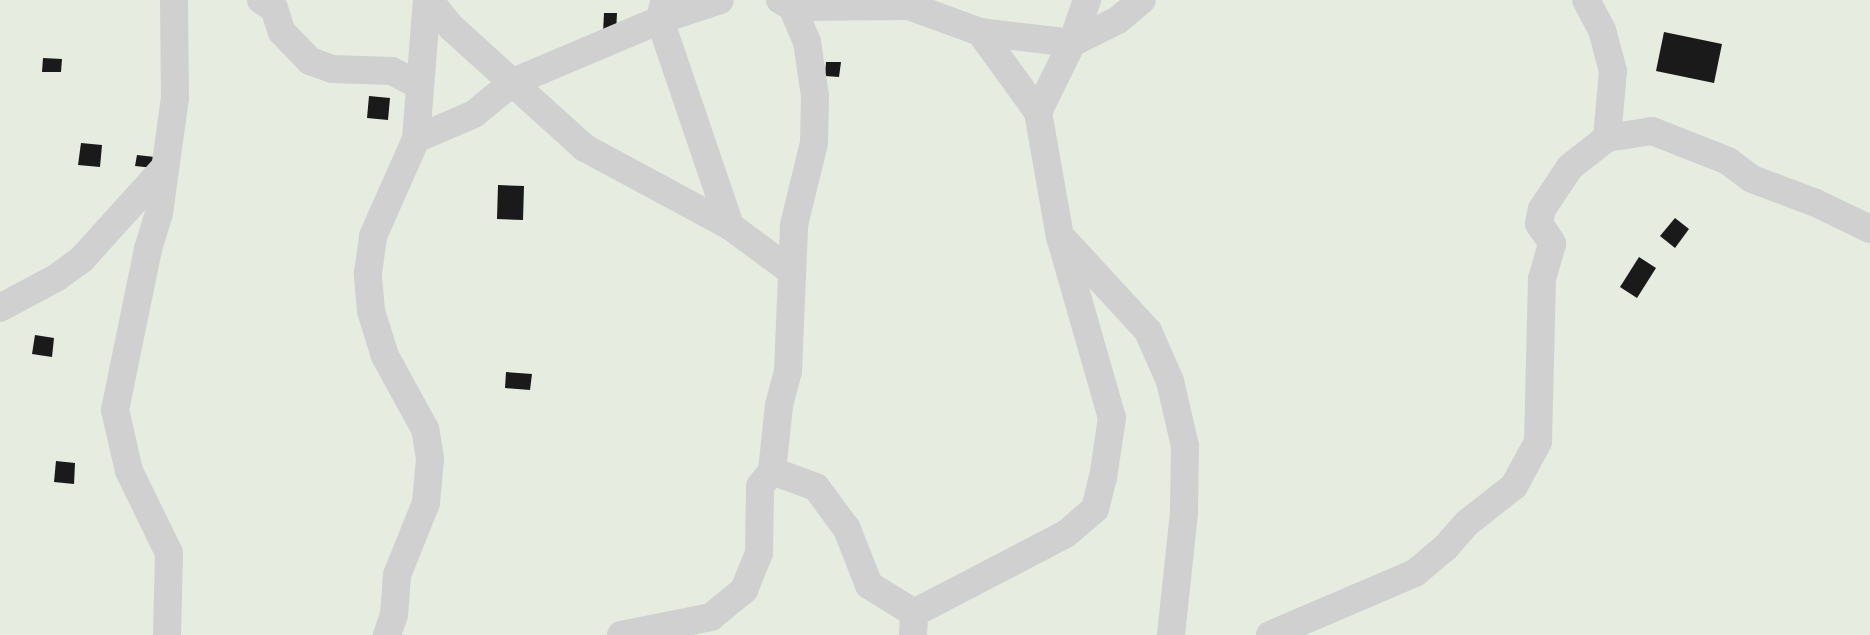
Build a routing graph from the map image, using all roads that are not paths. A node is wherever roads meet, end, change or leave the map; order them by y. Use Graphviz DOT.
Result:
graph roads {
  1 [pos="174,0"];
  2 [pos="261,0"];
  3 [pos="428,0"];
  4 [pos="720,0"];
  5 [pos="1087,0"];
  6 [pos="1142,0"];
  7 [pos="1586,0"];
  8 [pos="786,4"];
  9 [pos="663,10"];
  10 [pos="980,32"];
  11 [pos="1072,43"];
  12 [pos="513,82"];
  13 [pos="418,85"];
  14 [pos="1038,112"];
  15 [pos="1607,138"];
  16 [pos="416,139"];
  17 [pos="165,167"];
  18 [pos="730,226"];
  19 [pos="1870,229"];
  20 [pos="1060,237"];
  21 [pos="791,272"];
  22 [pos="0,308"];
  23 [pos="772,471"];
  24 [pos="914,624"];
  25 [pos="167,635"];
  26 [pos="387,635"];
  27 [pos="621,635"];
  28 [pos="1171,635"];
  29 [pos="1270,635"];
  1 -- 17 [label="street"];
  2 -- 13 [label="street"];
  3 -- 12 [label="street"];
  3 -- 13 [label="street"];
  4 -- 9 [label="street"];
  5 -- 11 [label="street"];
  6 -- 11 [label="street"];
  7 -- 15 [label="street"];
  8 -- 10 [label="street"];
  8 -- 21 [label="street"];
  9 -- 12 [label="street"];
  9 -- 18 [label="street"];
  10 -- 11 [label="street"];
  10 -- 14 [label="street"];
  11 -- 14 [label="street"];
  12 -- 16 [label="street"];
  12 -- 18 [label="street"];
  13 -- 16 [label="street"];
  14 -- 20 [label="street"];
  15 -- 19 [label="street"];
  15 -- 29 [label="street"];
  16 -- 26 [label="street"];
  17 -- 22 [label="street"];
  17 -- 25 [label="street"];
  18 -- 21 [label="street"];
  20 -- 24 [label="street"];
  20 -- 28 [label="street"];
  21 -- 23 [label="street"];
  23 -- 24 [label="street"];
  23 -- 27 [label="street"];
}
